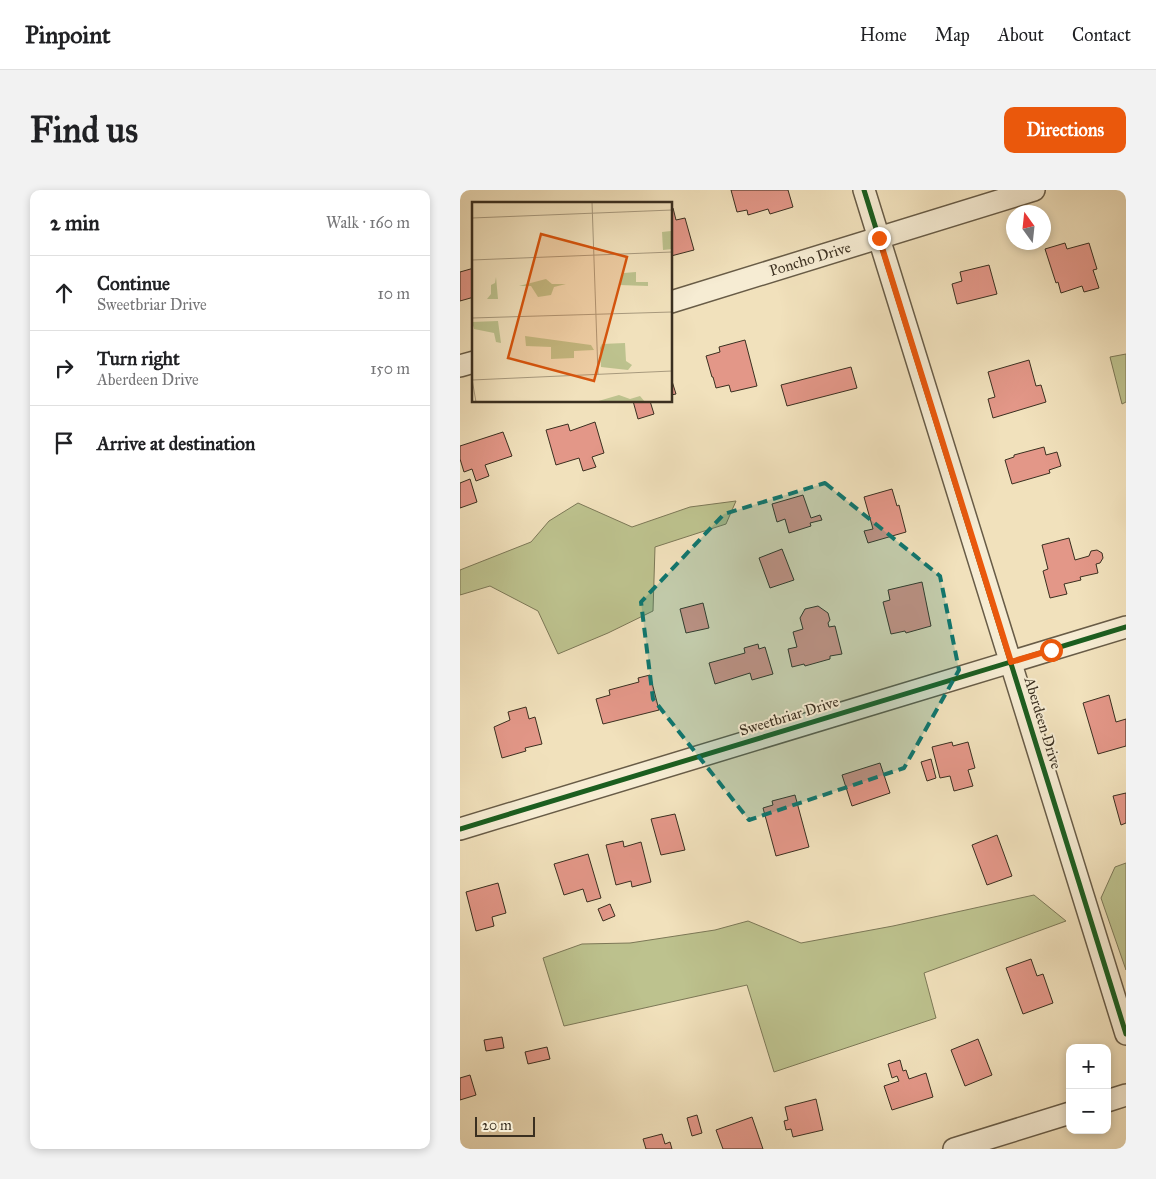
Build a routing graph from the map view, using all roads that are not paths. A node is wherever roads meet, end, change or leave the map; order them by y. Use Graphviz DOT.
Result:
graph roads {
  1 [pos="864,190"];
  2 [pos="1034,190"];
  3 [pos="879,238"];
  4 [pos="672,302"];
  5 [pos="1126,626"];
  6 [pos="1011,662"];
  7 [pos="460,829"];
  8 [pos="1126,1034"];
  9 [pos="1126,1095"];
  10 [pos="1111,1100"];
  11 [pos="1066,1113"];
  12 [pos="954,1149"];
  1 -- 3 [label="street, Aberdeen Drive"];
  2 -- 3 [label="street, Poncho Drive"];
  3 -- 4 [label="street, Poncho Drive"];
  3 -- 6 [label="street, Aberdeen Drive"];
  5 -- 6 [label="street, Sweetbriar Drive"];
  6 -- 7 [label="street, Sweetbriar Drive"];
  6 -- 8 [label="street, Aberdeen Drive"];
  9 -- 10 [label="street"];
  11 -- 12 [label="street"];
}
